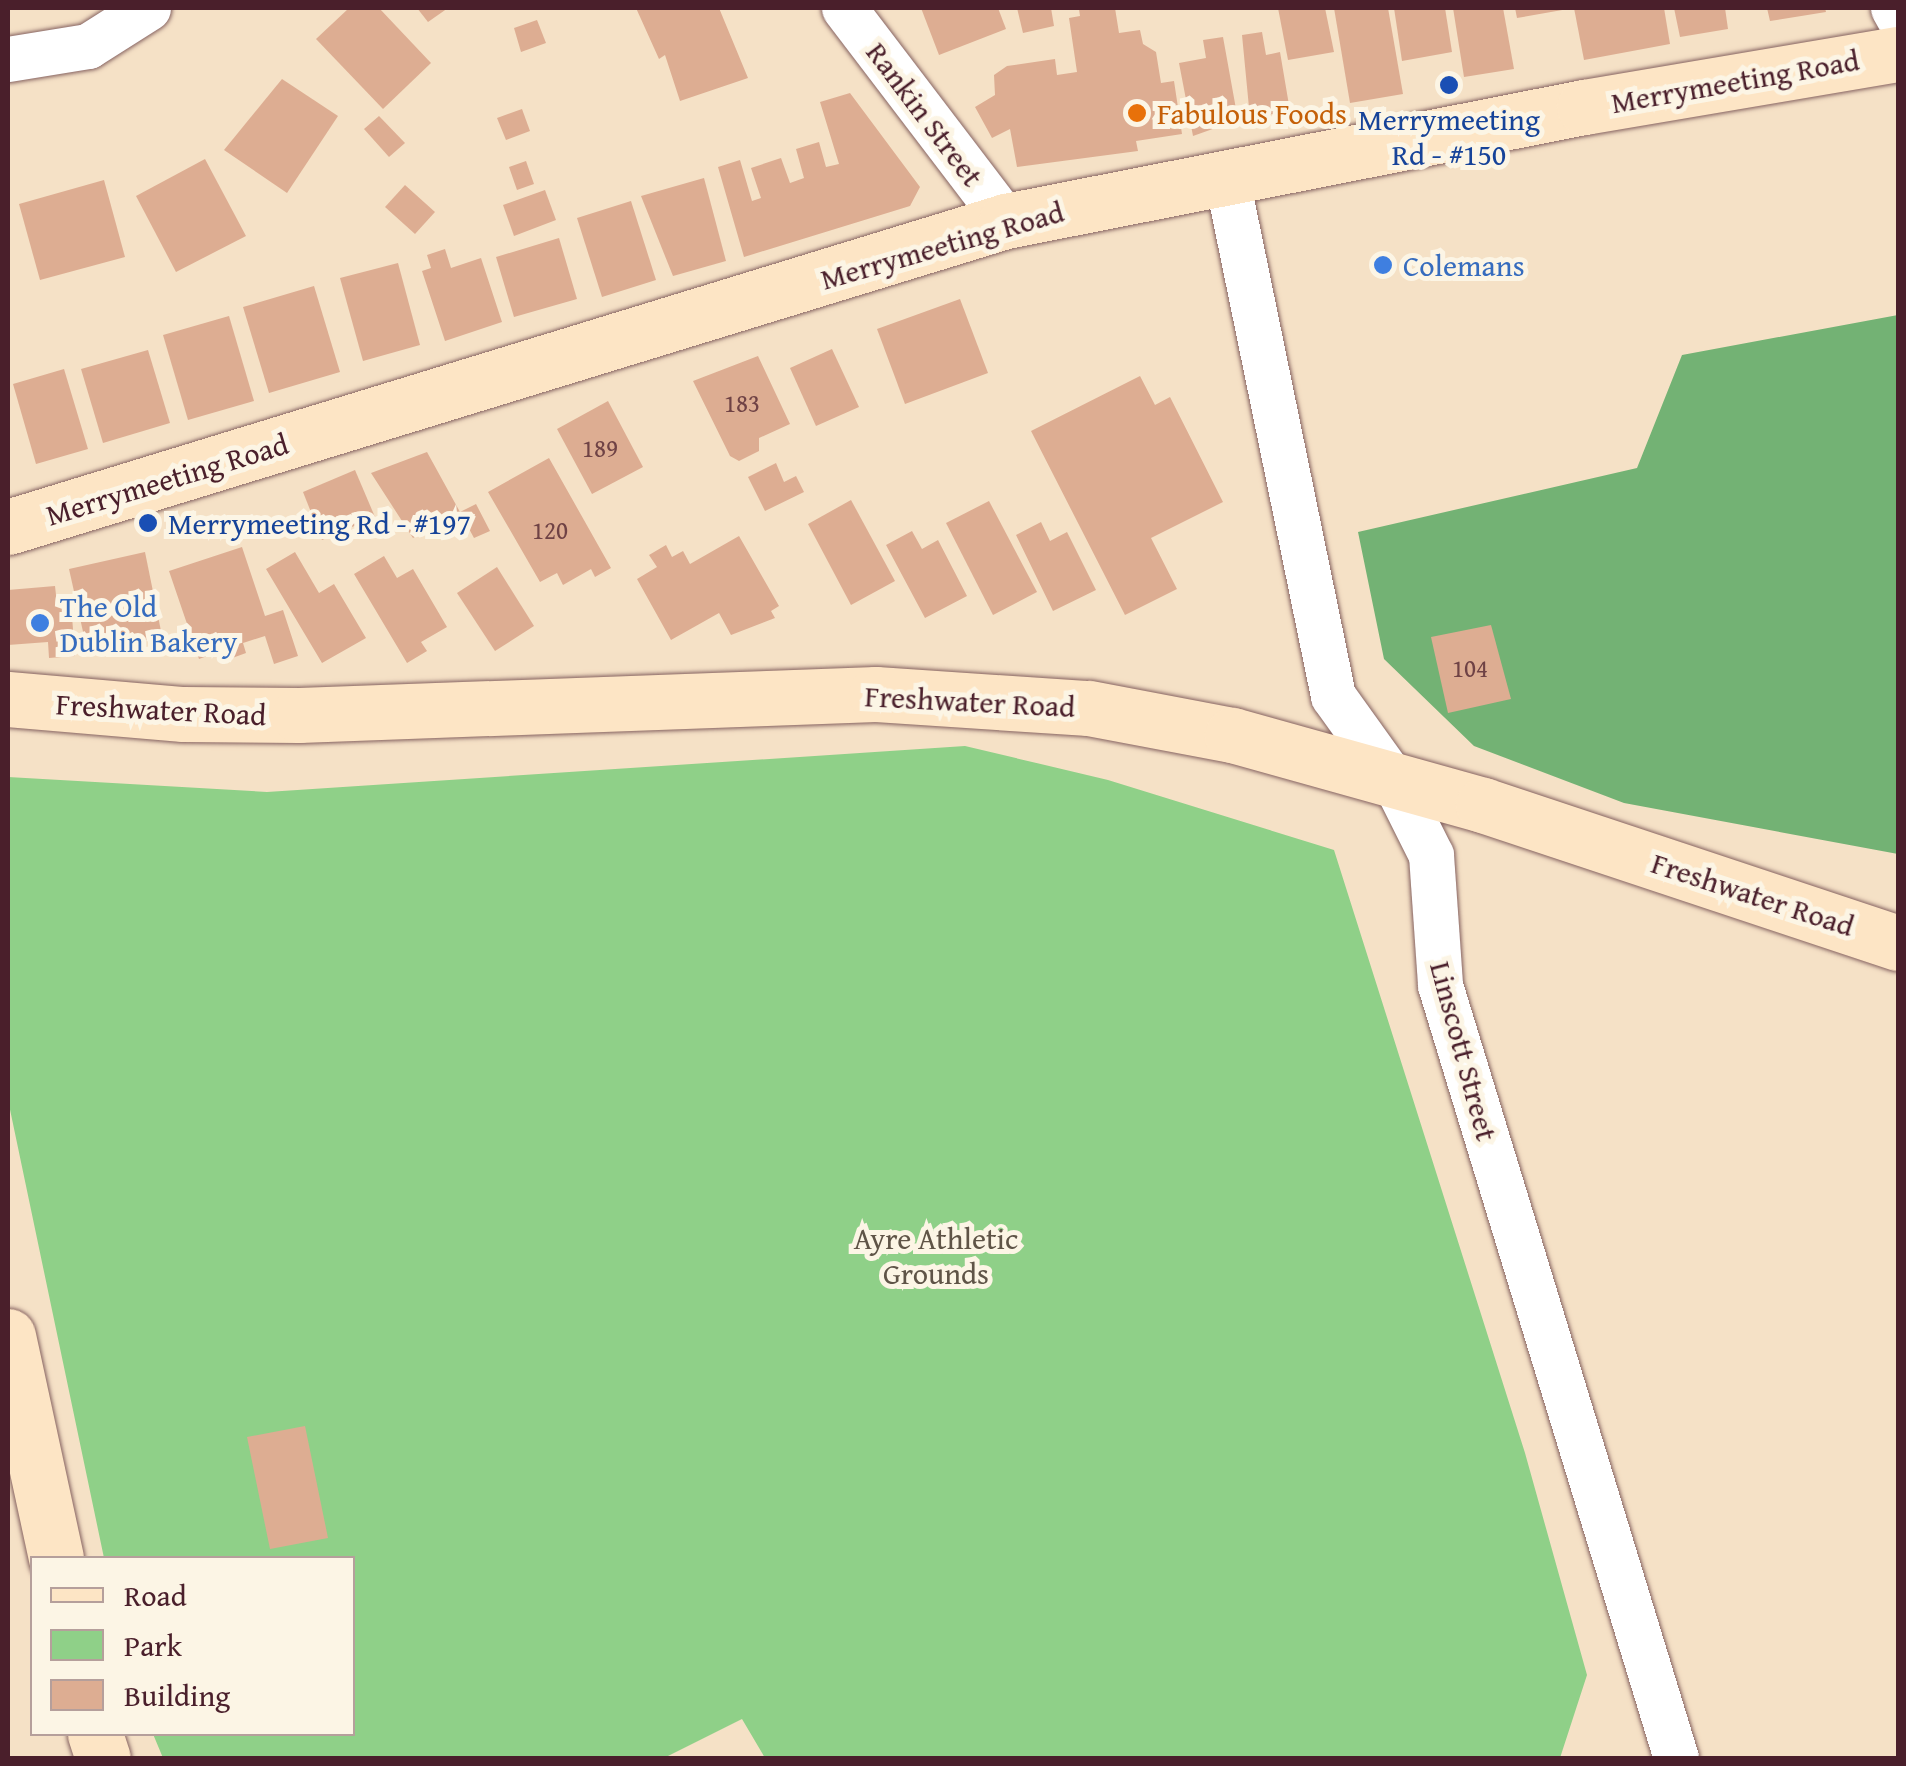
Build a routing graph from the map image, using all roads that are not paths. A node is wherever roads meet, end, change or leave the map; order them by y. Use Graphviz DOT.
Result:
graph roads {
  1 [pos="148,8"];
  2 [pos="844,8"];
  3 [pos="1894,8"];
  4 [pos="1898,16"];
  5 [pos="1898,54"];
  6 [pos="8,59"];
  7 [pos="1226,175"];
  8 [pos="1006,221"];
  9 [pos="8,527"];
  10 [pos="8,699"];
  11 [pos="1394,781"];
  12 [pos="1898,944"];
  13 [pos="8,1336"];
  14 [pos="56,1556"];
  15 [pos="1676,1758"];
  1 -- 6 [label="street"];
  2 -- 8 [label="street, Rankin Street"];
  3 -- 4 [label="street"];
  5 -- 7 [label="street, Merrymeeting Road"];
  7 -- 8 [label="street, Merrymeeting Road"];
  7 -- 11 [label="street, Linscott Street"];
  8 -- 9 [label="street, Merrymeeting Road"];
  10 -- 11 [label="street, Freshwater Road"];
  11 -- 12 [label="street, Freshwater Road"];
  11 -- 15 [label="street, Linscott Street"];
  13 -- 14 [label="street"];
}
